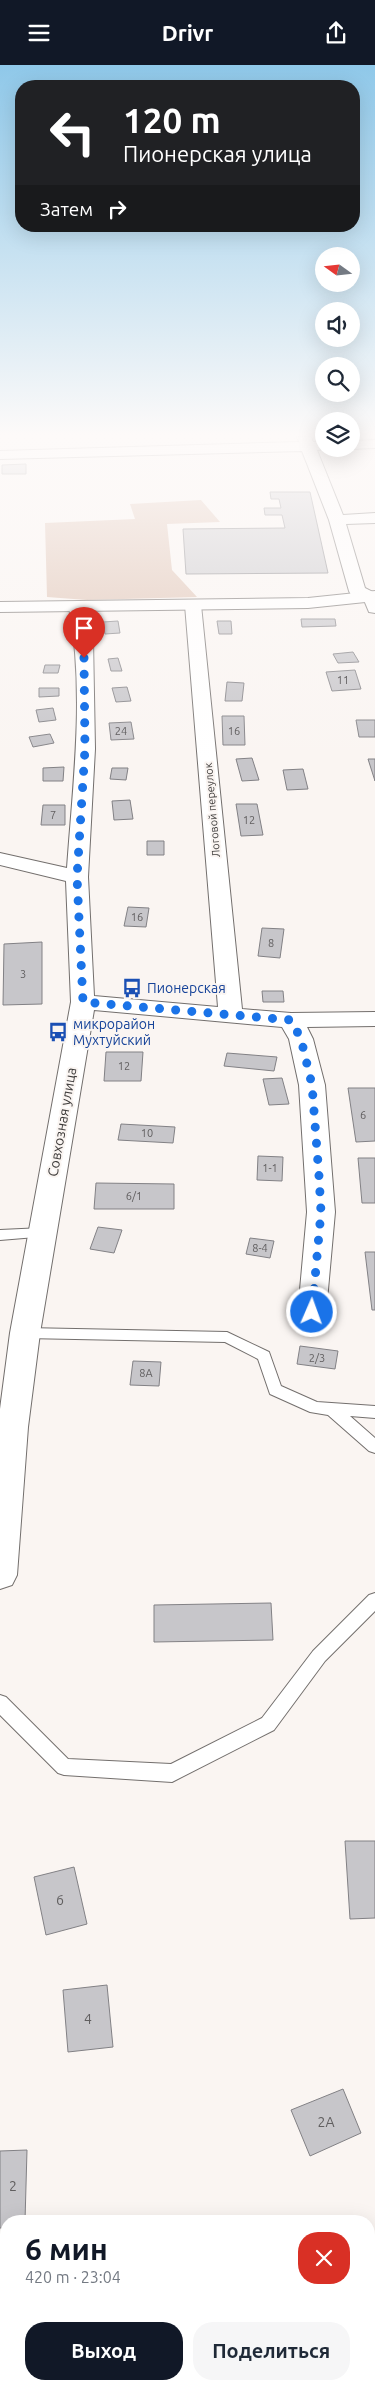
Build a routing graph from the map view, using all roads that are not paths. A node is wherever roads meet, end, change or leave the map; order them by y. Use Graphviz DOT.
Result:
graph roads {
  1 [pos="344,546"];
  2 [pos="374,601"];
  3 [pos="192,605"];
  4 [pos="0,607"];
  5 [pos="78,607"];
  6 [pos="0,859"];
  7 [pos="77,877"];
  8 [pos="83,1002"];
  9 [pos="231,1015"];
  10 [pos="375,1019"];
  11 [pos="291,1020"];
  12 [pos="43,1233"];
  13 [pos="0,1235"];
  14 [pos="312,1312"];
  15 [pos="25,1333"];
  16 [pos="332,1409"];
  17 [pos="375,1412"];
  18 [pos="6,1427"];
  19 [pos="375,1447"];
  20 [pos="0,1575"];
  21 [pos="375,1600"];
  22 [pos="0,1703"];
  1 -- 2 [label="street"];
  2 -- 3 [label="street"];
  3 -- 5 [label="street"];
  3 -- 9 [label="street, Логовой переулок"];
  4 -- 5 [label="street"];
  5 -- 7 [label="street, Совхозная улица"];
  6 -- 7 [label="street"];
  7 -- 8 [label="street, Совхозная улица"];
  8 -- 9 [label="street"];
  8 -- 12 [label="street, Совхозная улица"];
  9 -- 11 [label="street"];
  10 -- 11 [label="street"];
  11 -- 14 [label="street"];
  12 -- 13 [label="lane"];
  12 -- 15 [label="street, Совхозная улица"];
  15 -- 16 [label="lane"];
  15 -- 18 [label="street, Совхозная улица"];
  16 -- 17 [label="lane"];
  16 -- 19 [label="lane"];
  18 -- 20 [label="street, Совхозная улица"];
  21 -- 22 [label="lane"];
}
